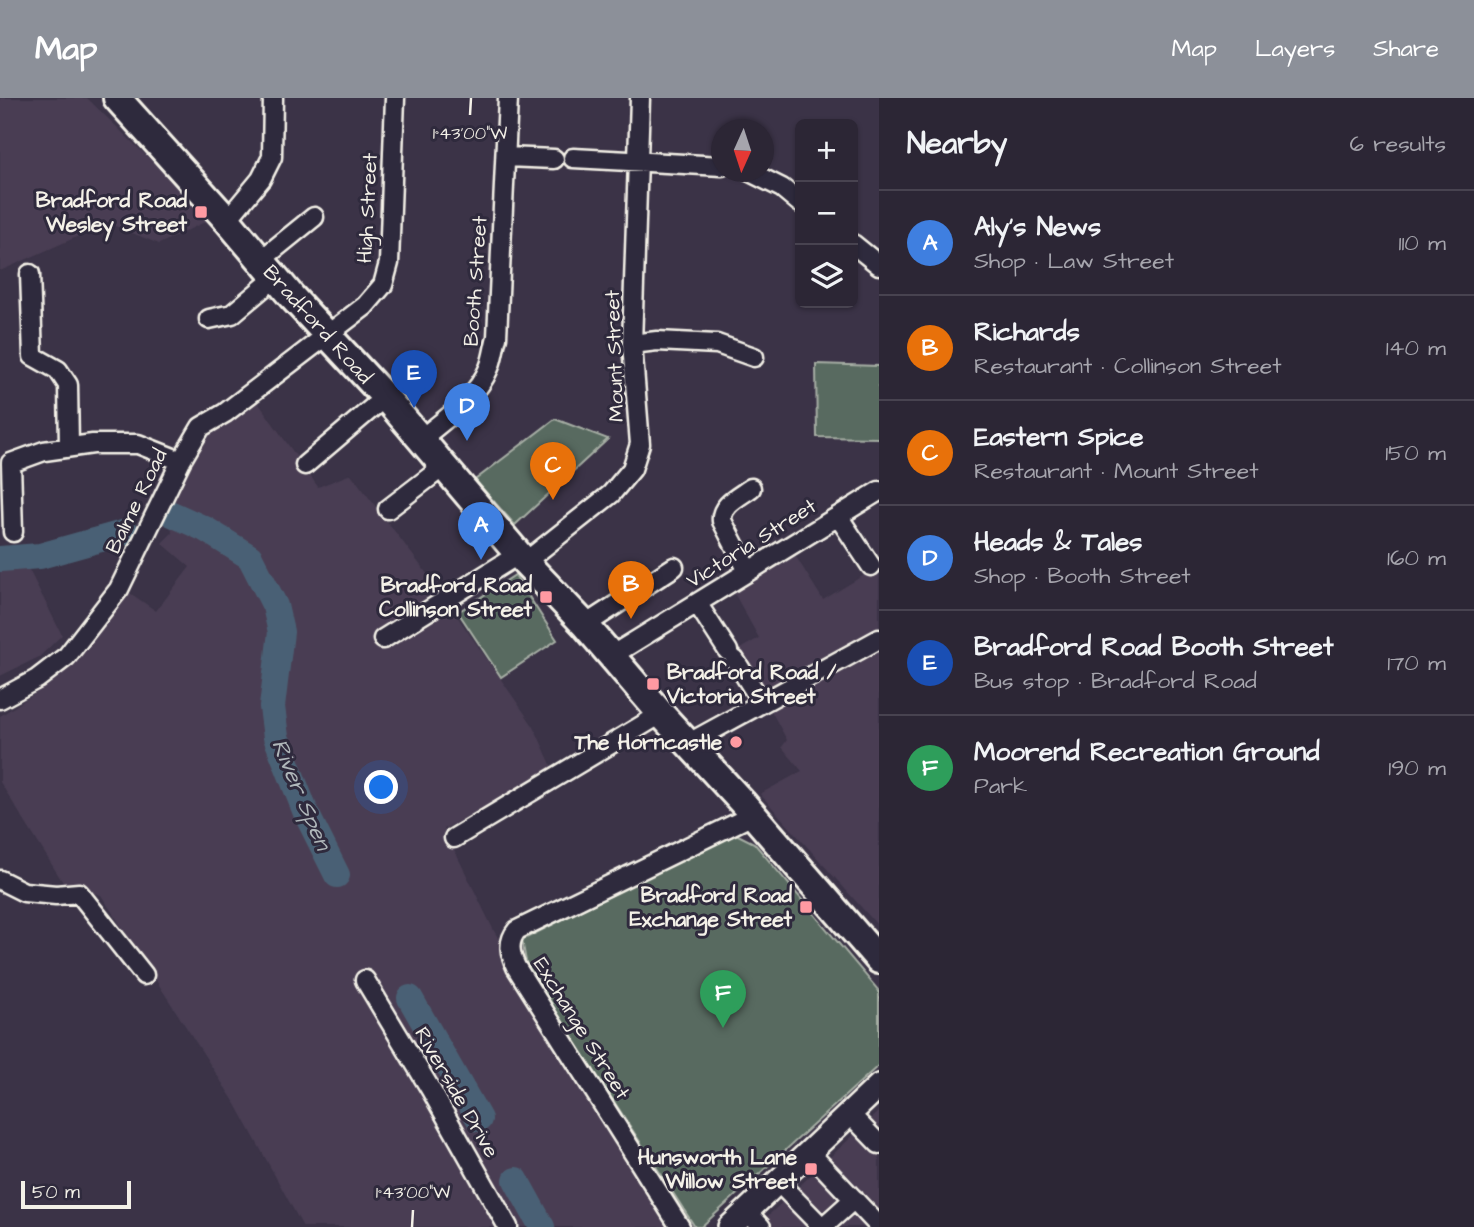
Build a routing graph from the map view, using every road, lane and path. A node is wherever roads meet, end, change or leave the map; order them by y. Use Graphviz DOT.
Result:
graph roads {
  1 [pos="117,98"];
  2 [pos="273,98"];
  3 [pos="395,98"];
  4 [pos="508,98"];
  5 [pos="640,98"];
  6 [pos="506,157"];
  7 [pos="573,158"];
  8 [pos="554,159"];
  9 [pos="638,161"];
  10 [pos="711,165"];
  11 [pos="770,182"];
  12 [pos="795,199"];
  13 [pos="314,217"];
  14 [pos="227,220"];
  15 [pos="854,245"];
  16 [pos="879,265"];
  17 [pos="268,269"];
  18 [pos="30,274"];
  19 [pos="209,319"];
  20 [pos="327,336"];
  21 [pos="632,344"];
  22 [pos="754,356"];
  23 [pos="385,397"];
  24 [pos="421,439"];
  25 [pos="69,447"];
  26 [pos="181,461"];
  27 [pos="6,464"];
  28 [pos="305,465"];
  29 [pos="444,466"];
  30 [pos="751,488"];
  31 [pos="879,491"];
  32 [pos="388,509"];
  33 [pos="838,516"];
  34 [pos="13,532"];
  35 [pos="522,558"];
  36 [pos="871,566"];
  37 [pos="674,567"];
  38 [pos="748,571"];
  39 [pos="697,603"];
  40 [pos="585,625"];
  41 [pos="383,639"];
  42 [pos="879,639"];
  43 [pos="611,656"];
  44 [pos="0,699"];
  45 [pos="762,703"];
  46 [pos="661,714"];
  47 [pos="689,743"];
  48 [pos="753,814"];
  49 [pos="454,838"];
  50 [pos="0,880"];
  51 [pos="879,960"];
  52 [pos="144,975"];
  53 [pos="365,980"];
  54 [pos="879,1086"];
  55 [pos="849,1113"];
  56 [pos="879,1144"];
  57 [pos="809,1152"];
  58 [pos="778,1182"];
  59 [pos="854,1199"];
  60 [pos="746,1222"];
  61 [pos="879,1226"];
  62 [pos="508,1227"];
  63 [pos="680,1227"];
  1 -- 14 [label="main road, Bradford Road"];
  2 -- 14 [label="street"];
  3 -- 20 [label="street, High Street"];
  4 -- 6 [label="street, Booth Street"];
  5 -- 9 [label="street, Mount Street"];
  6 -- 8 [label="street"];
  6 -- 24 [label="street, Booth Street"];
  7 -- 9 [label="street"];
  9 -- 10 [label="street"];
  9 -- 21 [label="street, Mount Street"];
  11 -- 12 [label="street"];
  13 -- 17 [label="street"];
  14 -- 17 [label="main road, Bradford Road"];
  15 -- 16 [label="street"];
  17 -- 19 [label="street"];
  17 -- 20 [label="main road, Bradford Road"];
  18 -- 25 [label="street"];
  20 -- 23 [label="main road, Bradford Road"];
  20 -- 26 [label="street, Balme Road"];
  21 -- 22 [label="street"];
  21 -- 35 [label="street, Mount Street"];
  23 -- 24 [label="main road, Bradford Road"];
  23 -- 28 [label="street"];
  24 -- 29 [label="main road, Bradford Road"];
  25 -- 26 [label="street"];
  25 -- 27 [label="street"];
  26 -- 44 [label="street, Balme Road"];
  27 -- 34 [label="street"];
  29 -- 32 [label="street"];
  29 -- 35 [label="main road, Bradford Road"];
  30 -- 38 [label="street"];
  31 -- 33 [label="street, Victoria Street"];
  33 -- 36 [label="street"];
  33 -- 38 [label="street, Victoria Street"];
  35 -- 40 [label="main road, Bradford Road"];
  35 -- 41 [label="street, Mount Street"];
  37 -- 40 [label="street"];
  38 -- 39 [label="street, Victoria Street"];
  39 -- 43 [label="street, Victoria Street"];
  39 -- 45 [label="street"];
  40 -- 43 [label="main road, Bradford Road"];
  42 -- 45 [label="street"];
  43 -- 46 [label="main road, Bradford Road"];
  45 -- 47 [label="street"];
  46 -- 47 [label="main road, Bradford Road"];
  46 -- 49 [label="street"];
  47 -- 48 [label="main road, Bradford Road"];
  48 -- 51 [label="main road, Bradford Road"];
  48 -- 63 [label="street, Exchange Street"];
  50 -- 52 [label="street"];
  53 -- 62 [label="street, Riverside Drive"];
  54 -- 55 [label="main road"];
  55 -- 56 [label="street"];
  55 -- 57 [label="main road"];
  57 -- 58 [label="main road"];
  57 -- 59 [label="street"];
  58 -- 59 [label="street"];
  58 -- 60 [label="main road"];
  59 -- 61 [label="street"];
}
